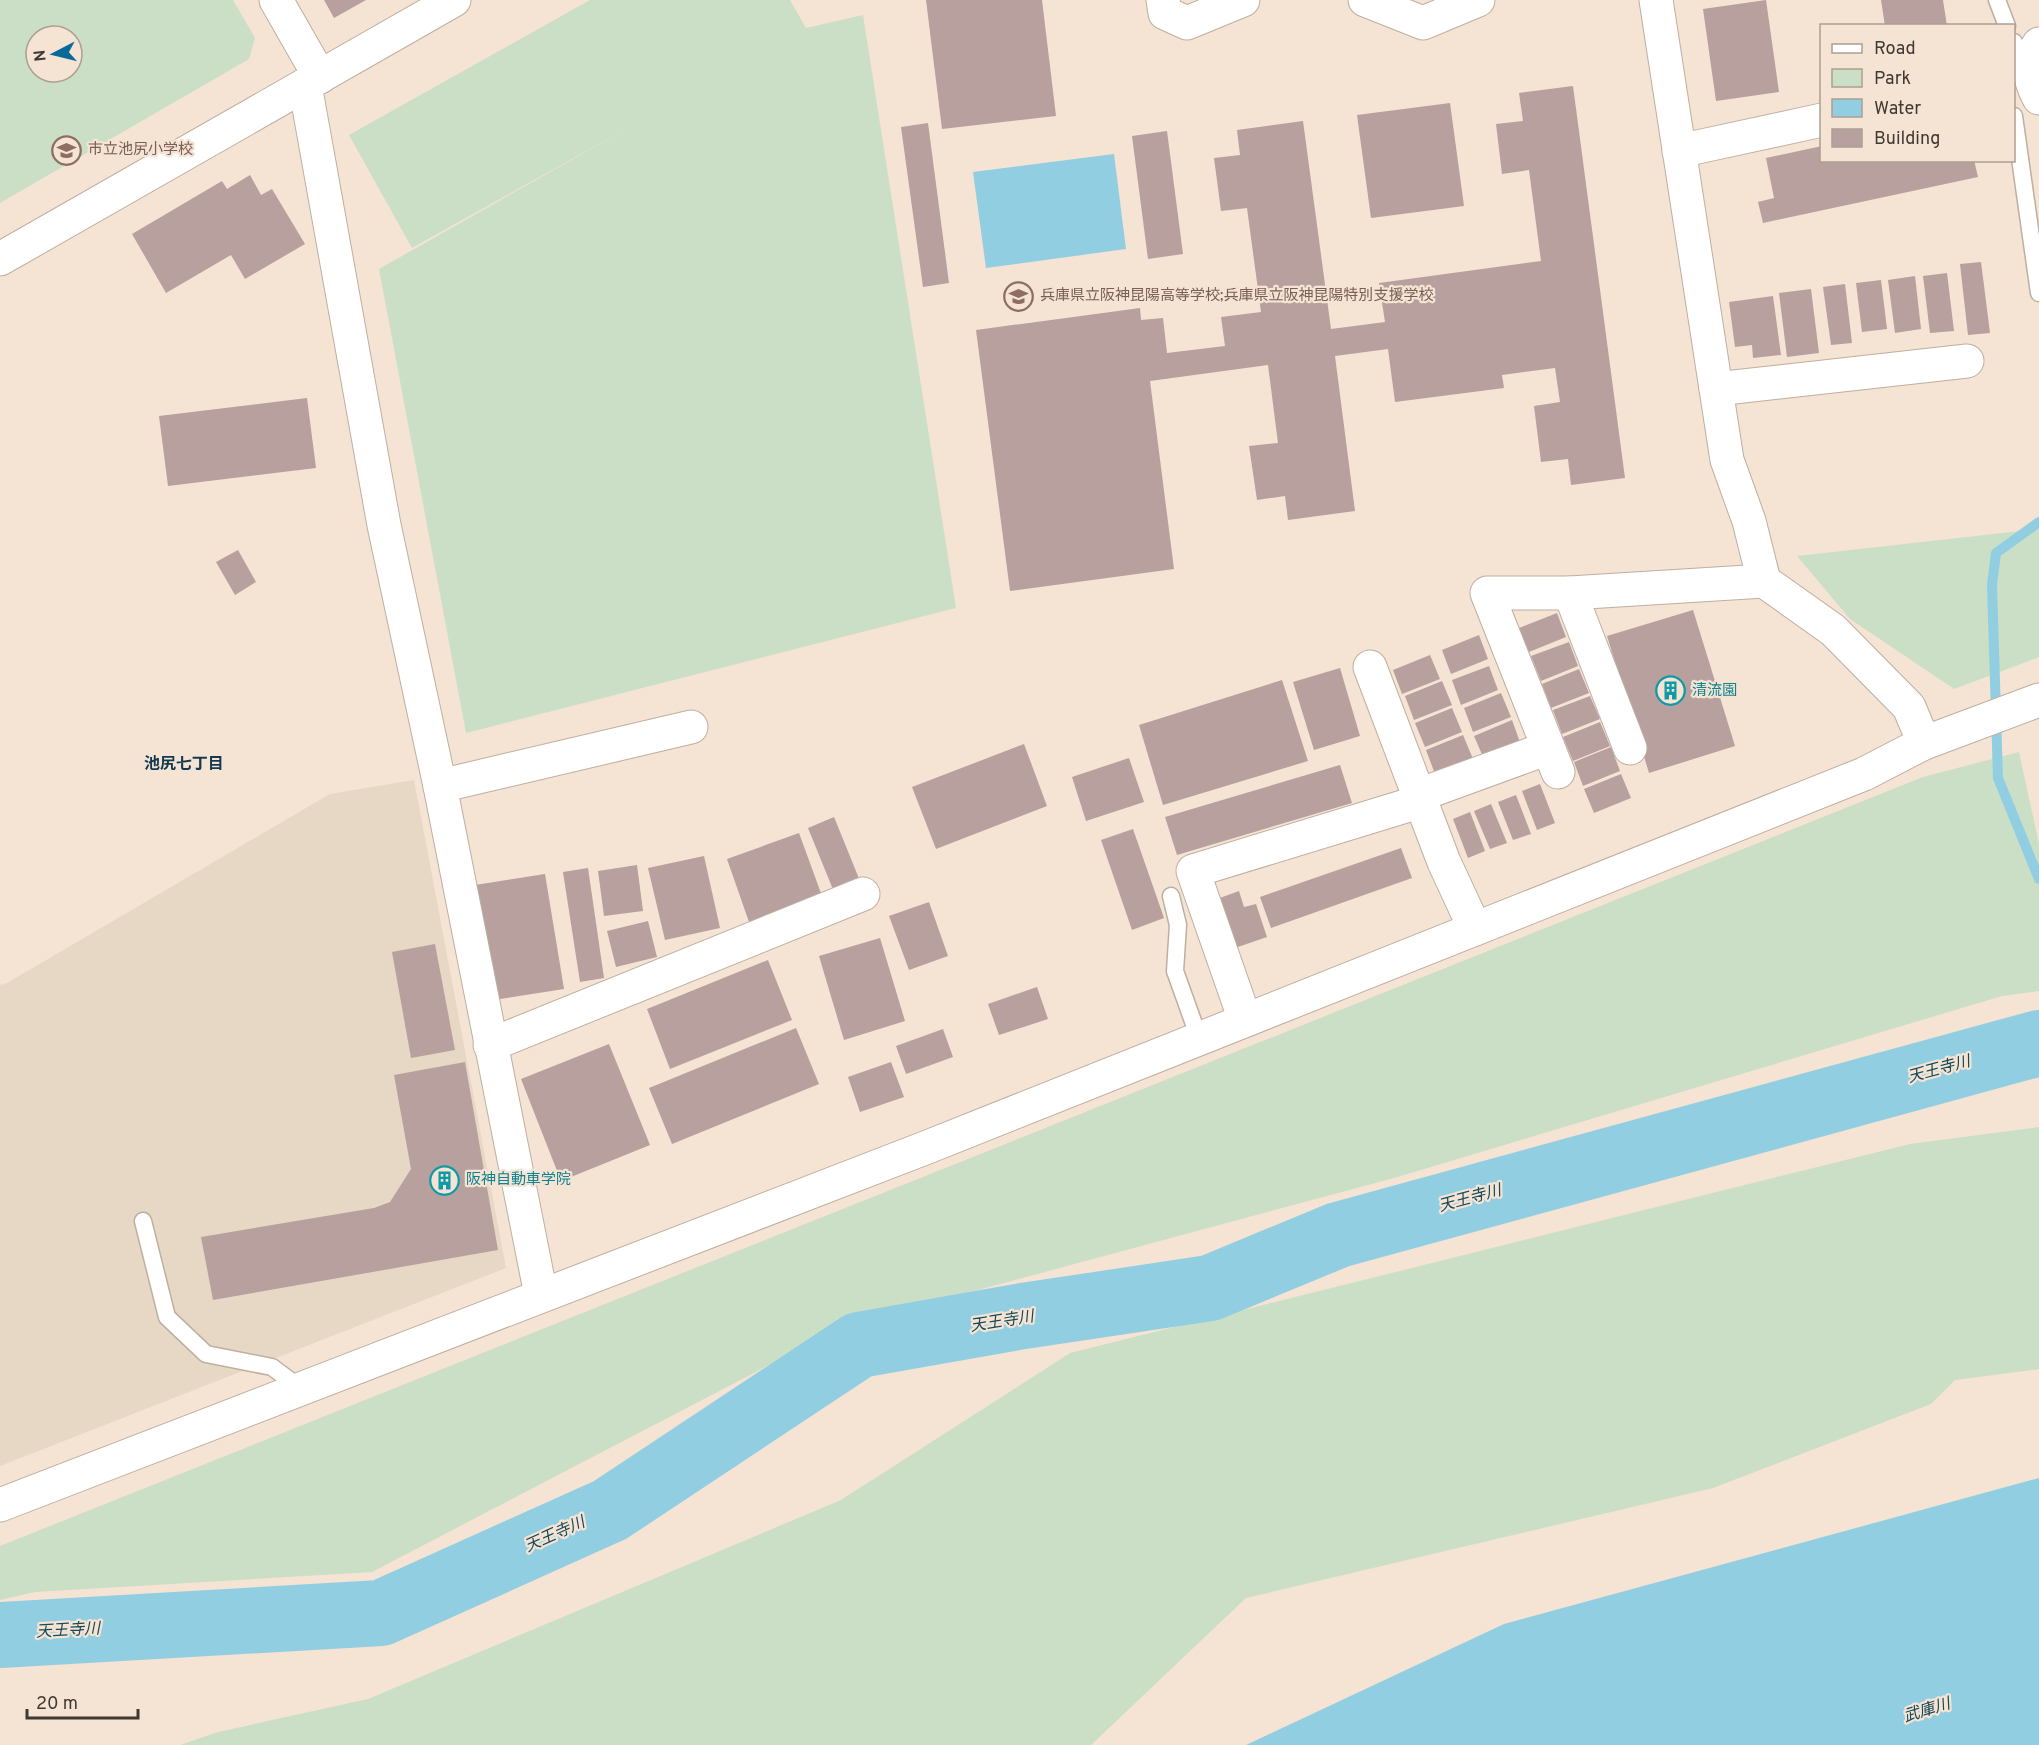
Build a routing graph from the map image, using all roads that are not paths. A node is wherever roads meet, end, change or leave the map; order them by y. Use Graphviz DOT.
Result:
graph roads {
  1 [pos="276,0"];
  2 [pos="454,0"];
  3 [pos="1163,0"];
  4 [pos="1243,0"];
  5 [pos="1365,0"];
  6 [pos="1478,0"];
  7 [pos="1656,0"];
  8 [pos="1997,0"];
  9 [pos="2006,24"];
  10 [pos="2039,44"];
  11 [pos="312,81"];
  12 [pos="2039,98"];
  13 [pos="1820,120"];
  14 [pos="2015,120"];
  15 [pos="2015,128"];
  16 [pos="1679,151"];
  17 [pos="0,259"];
  18 [pos="2039,294"];
  19 [pos="1967,361"];
  20 [pos="1716,389"];
  21 [pos="1764,582"];
  22 [pos="1570,593"];
  23 [pos="1370,667"];
  24 [pos="2030,704"];
  25 [pos="692,727"];
  26 [pos="1924,743"];
  27 [pos="1630,748"];
  28 [pos="440,786"];
  29 [pos="1421,798"];
  30 [pos="863,894"];
  31 [pos="1171,896"];
  32 [pos="1475,929"];
  33 [pos="1245,1020"];
  34 [pos="1199,1038"];
  35 [pos="490,1045"];
  36 [pos="143,1221"];
  37 [pos="541,1295"];
  38 [pos="300,1389"];
  39 [pos="0,1505"];
  1 -- 11 [label="street"];
  2 -- 11 [label="street"];
  3 -- 4 [label="street"];
  5 -- 6 [label="street"];
  7 -- 16 [label="street"];
  8 -- 9 [label="lane"];
  10 -- 12 [label="street"];
  11 -- 17 [label="street"];
  11 -- 28 [label="street"];
  12 -- 14 [label="lane"];
  13 -- 16 [label="street"];
  15 -- 18 [label="lane"];
  16 -- 20 [label="street"];
  19 -- 20 [label="street"];
  20 -- 21 [label="street"];
  21 -- 22 [label="street"];
  21 -- 26 [label="street"];
  22 -- 27 [label="street"];
  22 -- 29 [label="street"];
  23 -- 29 [label="street"];
  24 -- 26 [label="street"];
  25 -- 28 [label="street"];
  26 -- 32 [label="street"];
  28 -- 35 [label="street"];
  29 -- 32 [label="street"];
  29 -- 33 [label="street"];
  30 -- 35 [label="street"];
  31 -- 34 [label="lane"];
  32 -- 33 [label="street"];
  33 -- 34 [label="street"];
  34 -- 37 [label="street"];
  35 -- 37 [label="street"];
  36 -- 38 [label="lane"];
  37 -- 38 [label="street"];
  38 -- 39 [label="street"];
}
